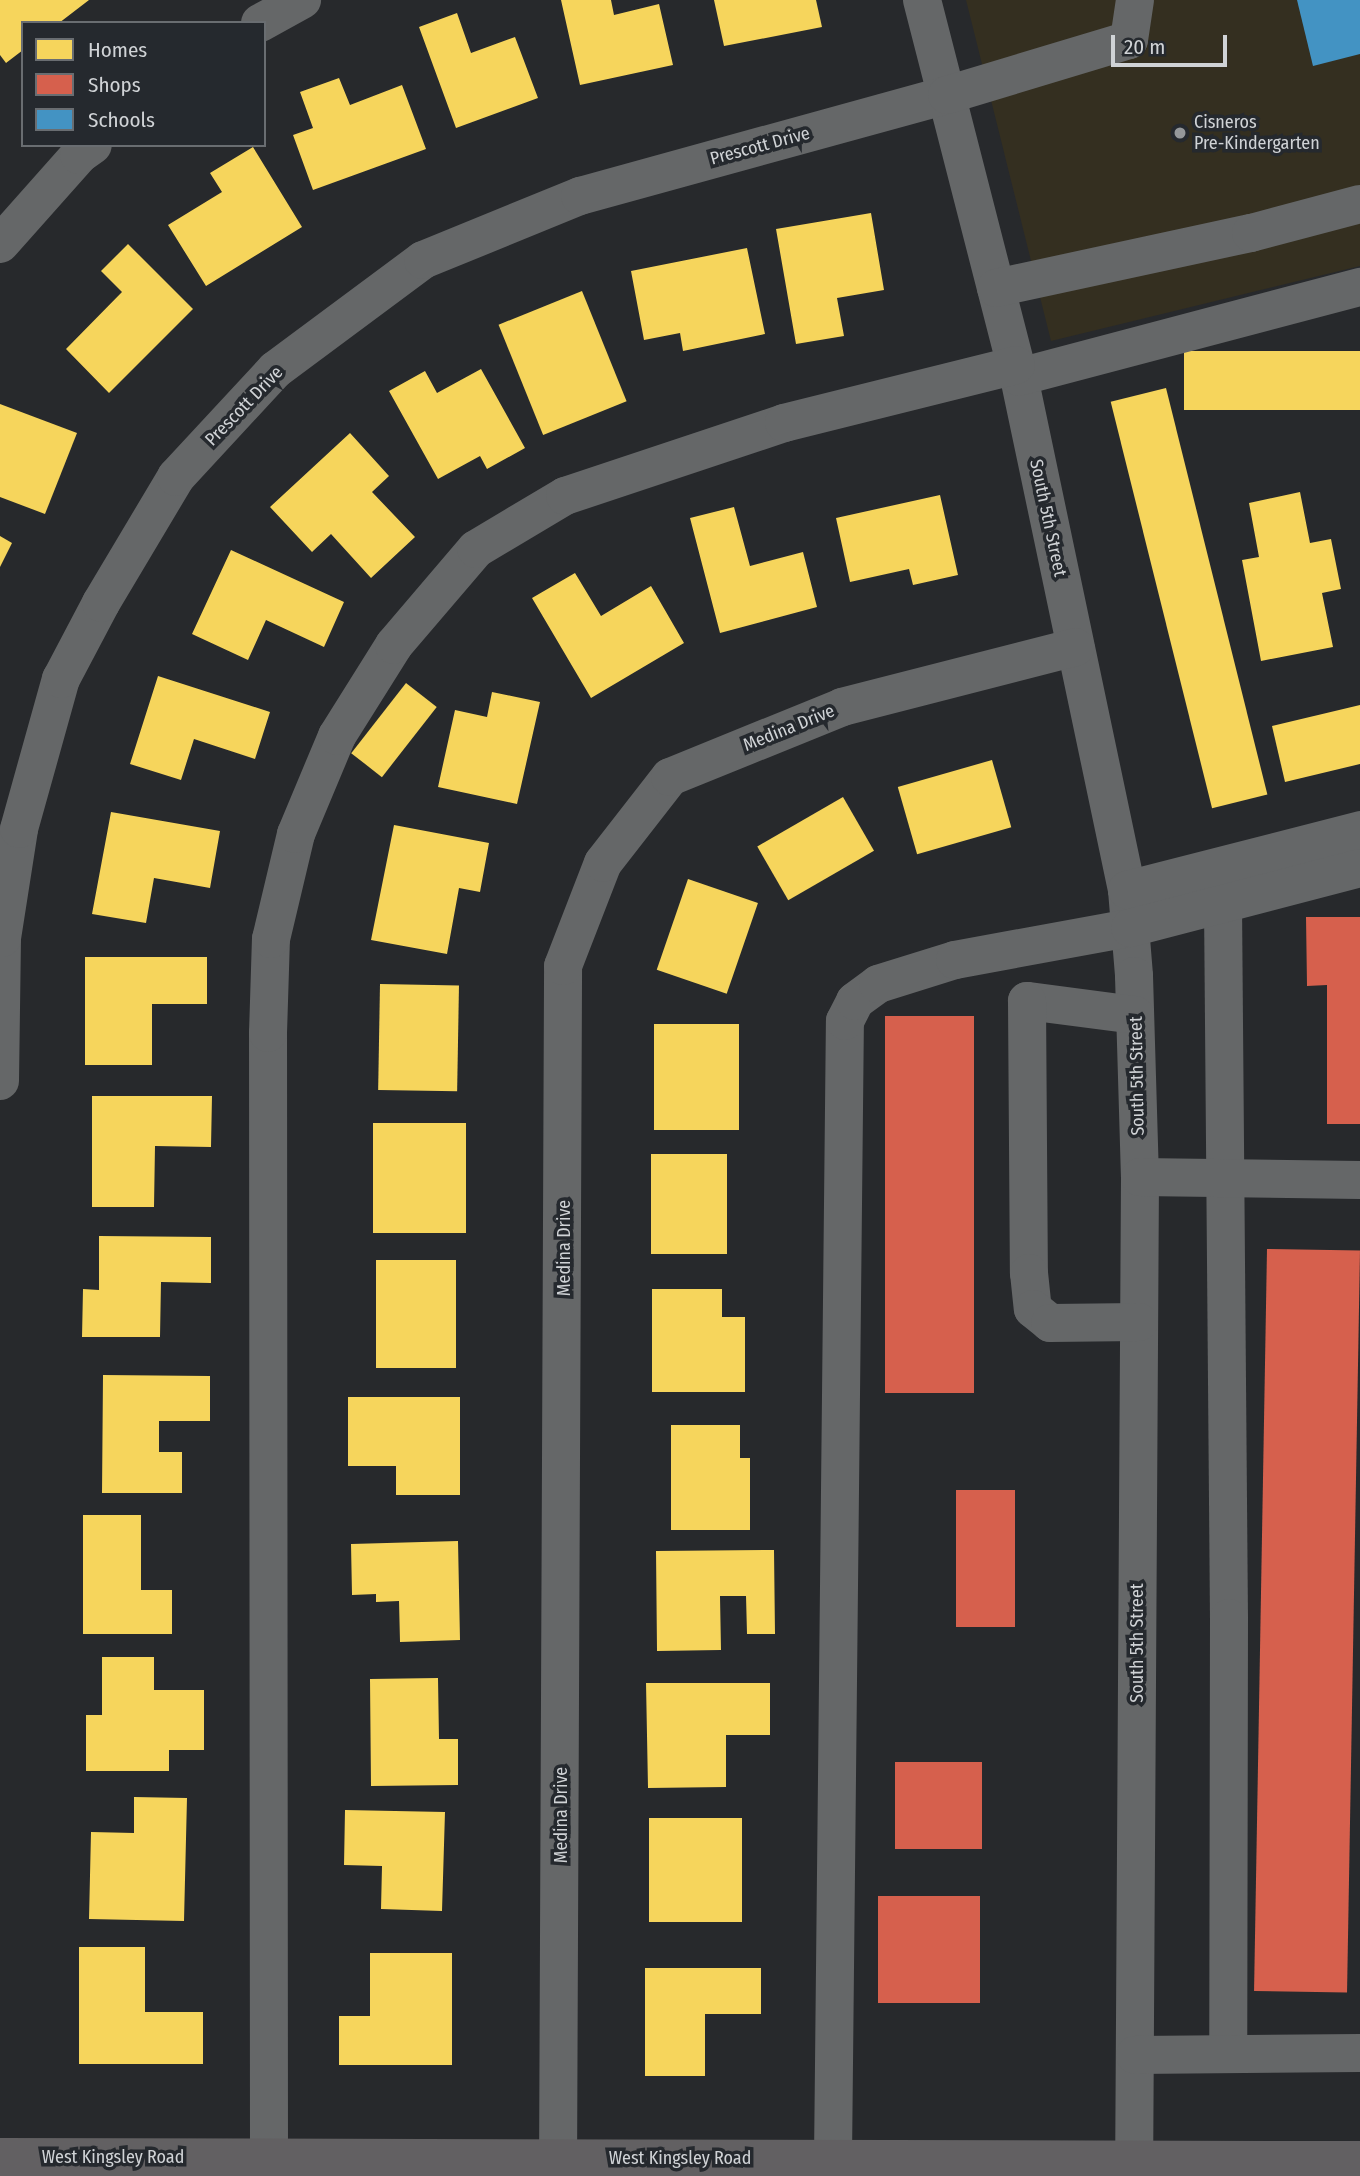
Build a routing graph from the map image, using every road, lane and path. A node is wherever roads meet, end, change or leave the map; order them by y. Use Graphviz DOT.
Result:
graph roads {
  1 [pos="302,0"];
  2 [pos="922,0"];
  3 [pos="1135,0"];
  4 [pos="264,21"];
  5 [pos="947,95"];
  6 [pos="90,147"];
  7 [pos="1360,204"];
  8 [pos="0,244"];
  9 [pos="1360,287"];
  10 [pos="996,288"];
  11 [pos="1018,371"];
  12 [pos="1074,647"];
  13 [pos="1360,830"];
  14 [pos="1360,868"];
  15 [pos="1127,890"];
  16 [pos="1223,904"];
  17 [pos="1130,928"];
  18 [pos="1135,1014"];
  19 [pos="0,1081"];
  20 [pos="1140,1177"];
  21 [pos="1224,1178"];
  22 [pos="1360,1180"];
  23 [pos="1139,1322"];
  24 [pos="1360,2053"];
  25 [pos="1228,2054"];
  26 [pos="1135,2055"];
  27 [pos="0,2157"];
  28 [pos="269,2158"];
  29 [pos="833,2158"];
  30 [pos="1360,2160"];
  31 [pos="167,2167"];
  32 [pos="558,2167"];
  33 [pos="1134,2167"];
  1 -- 4 [label="street"];
  2 -- 5 [label="street, South 5th Street"];
  3 -- 5 [label="street, Prescott Drive"];
  5 -- 10 [label="street, South 5th Street"];
  5 -- 19 [label="street, Prescott Drive"];
  6 -- 8 [label="street"];
  7 -- 10 [label="street"];
  9 -- 11 [label="street"];
  10 -- 11 [label="street, South 5th Street"];
  11 -- 12 [label="street, South 5th Street"];
  11 -- 28 [label="street"];
  12 -- 15 [label="street, South 5th Street"];
  12 -- 32 [label="street, Medina Drive"];
  13 -- 15 [label="street"];
  14 -- 16 [label="street"];
  15 -- 17 [label="street, South 5th Street"];
  16 -- 17 [label="street"];
  16 -- 21 [label="street"];
  17 -- 18 [label="street, South 5th Street"];
  17 -- 29 [label="street"];
  18 -- 20 [label="street, South 5th Street"];
  18 -- 23 [label="street"];
  20 -- 21 [label="street"];
  20 -- 23 [label="street, South 5th Street"];
  21 -- 22 [label="street"];
  21 -- 25 [label="street"];
  23 -- 26 [label="street, South 5th Street"];
  24 -- 25 [label="street"];
  25 -- 26 [label="street"];
  26 -- 33 [label="street, South 5th Street"];
  27 -- 31 [label="main road, West Kingsley Road"];
  28 -- 31 [label="main road, West Kingsley Road"];
  28 -- 32 [label="main road, West Kingsley Road"];
  29 -- 32 [label="main road, West Kingsley Road"];
  29 -- 33 [label="main road, West Kingsley Road"];
  30 -- 33 [label="main road, West Kingsley Road"];
}
